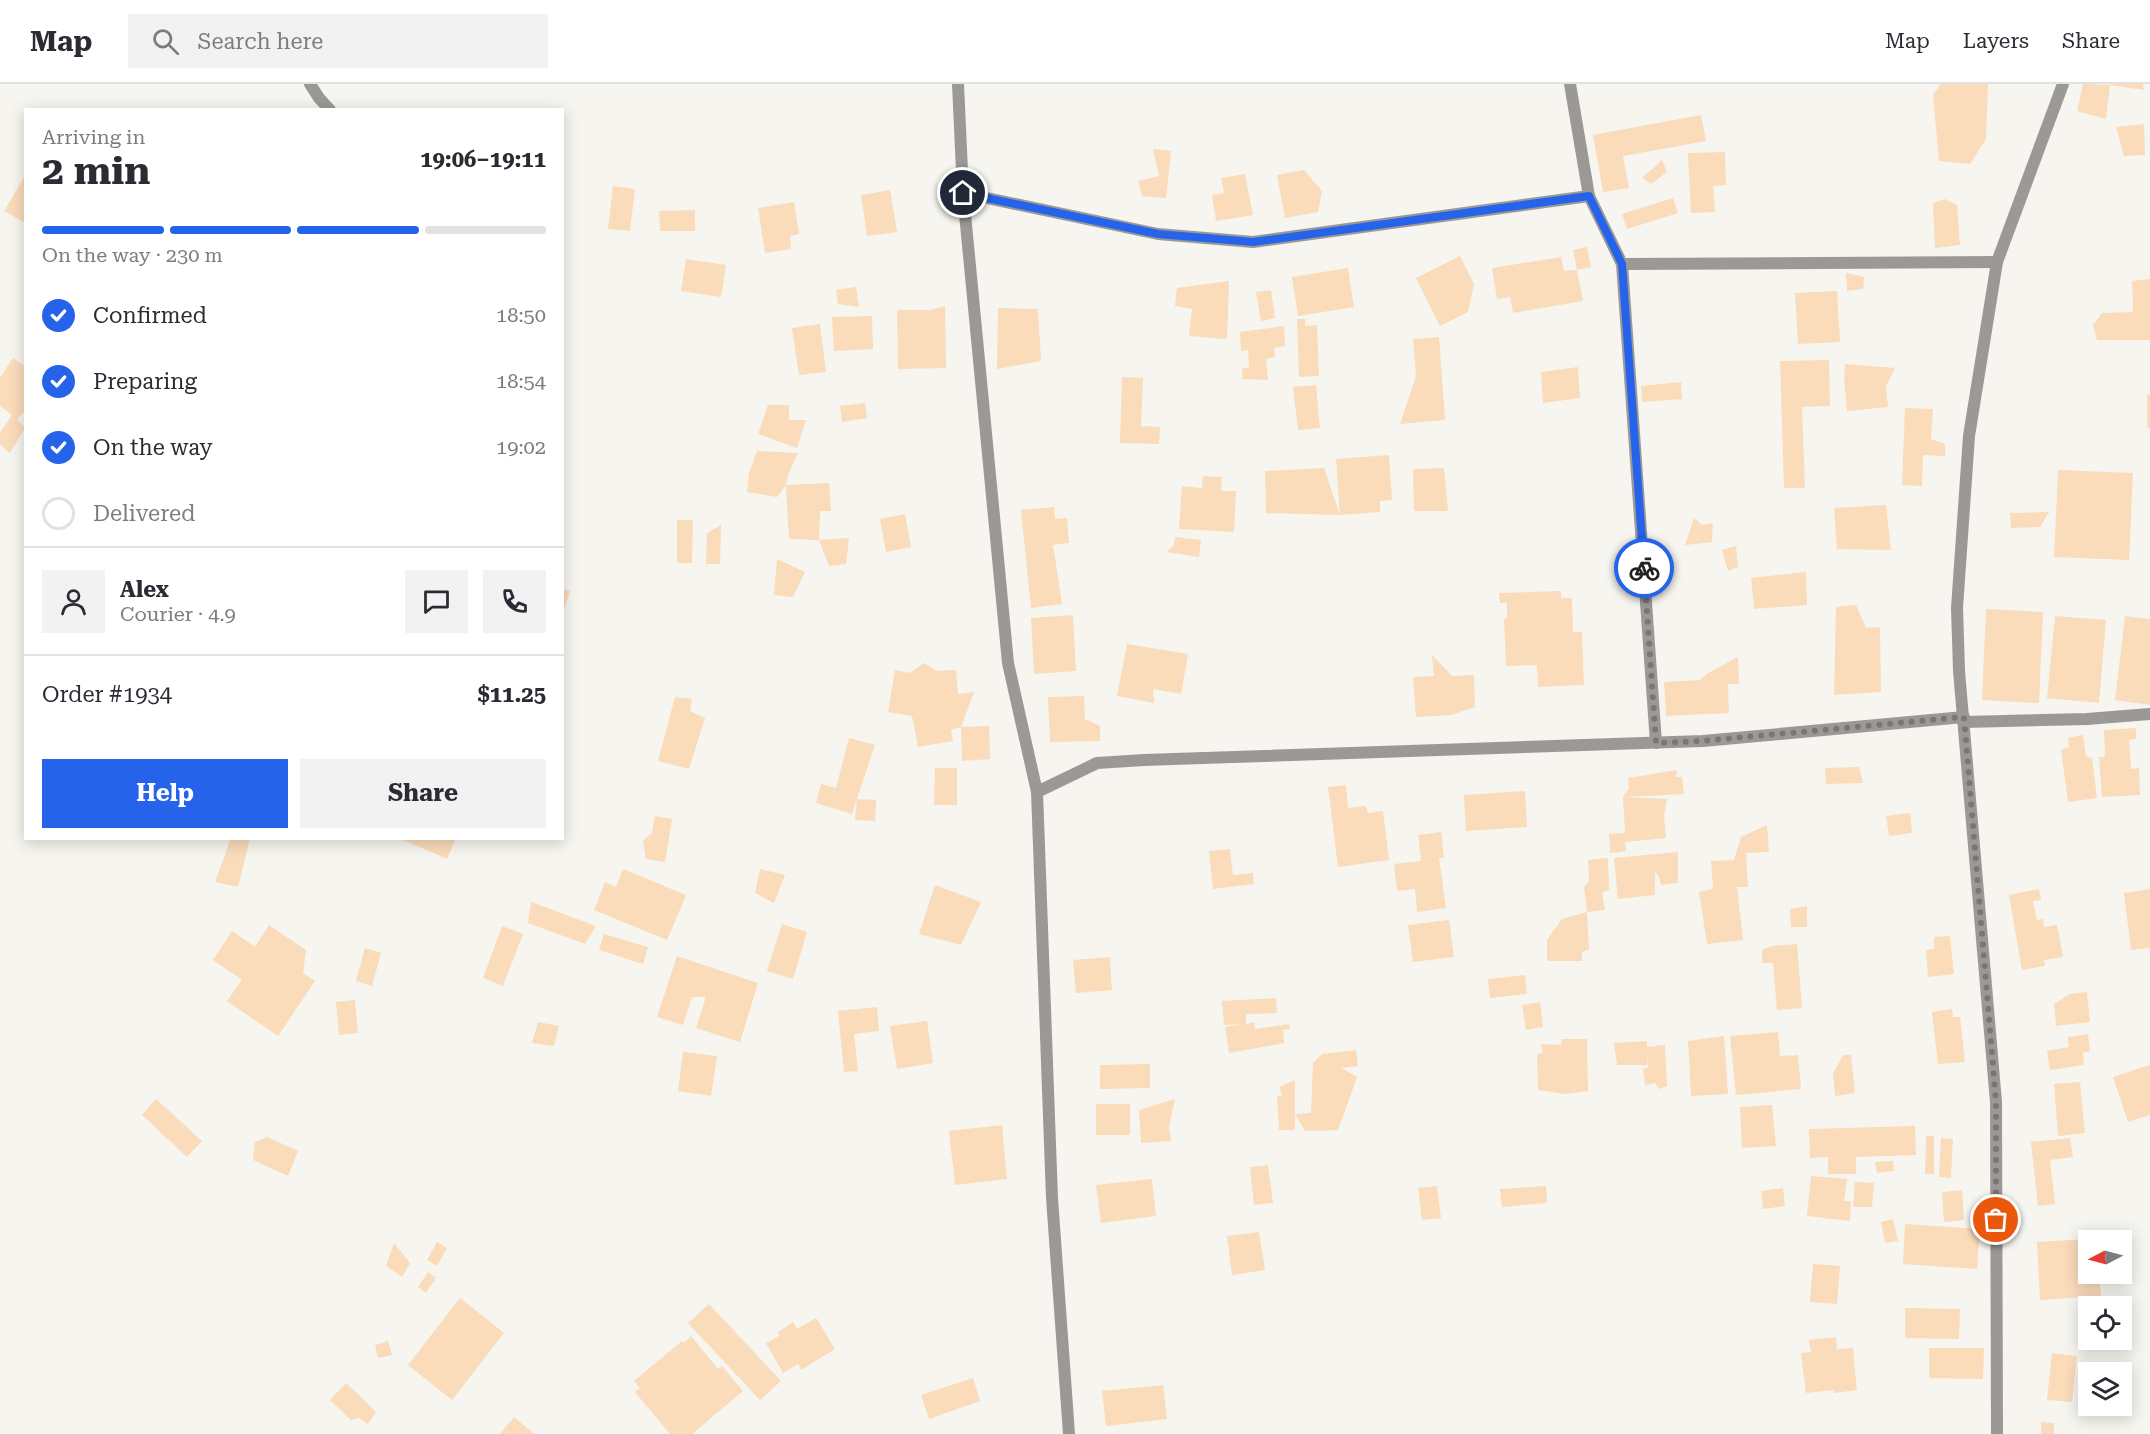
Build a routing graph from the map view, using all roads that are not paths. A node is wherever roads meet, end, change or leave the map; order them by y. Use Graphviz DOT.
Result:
graph roads {
  1 [pos="310,84"];
  2 [pos="958,84"];
  3 [pos="1570,84"];
  4 [pos="2063,84"];
  5 [pos="328,108"];
  6 [pos="963,193"];
  7 [pos="1589,196"];
  8 [pos="1997,262"];
  9 [pos="1622,264"];
  10 [pos="2150,714"];
  11 [pos="1964,719"];
  12 [pos="1656,743"];
  13 [pos="1037,792"];
  14 [pos="1069,1434"];
  15 [pos="1997,1434"];
  1 -- 5 [label="street"];
  2 -- 6 [label="street"];
  3 -- 7 [label="street"];
  4 -- 8 [label="street"];
  6 -- 7 [label="street"];
  6 -- 13 [label="street"];
  7 -- 9 [label="street"];
  8 -- 9 [label="street"];
  8 -- 11 [label="street"];
  9 -- 12 [label="street"];
  10 -- 11 [label="street"];
  11 -- 12 [label="street"];
  11 -- 15 [label="street"];
  12 -- 13 [label="street"];
  13 -- 14 [label="street"];
}
